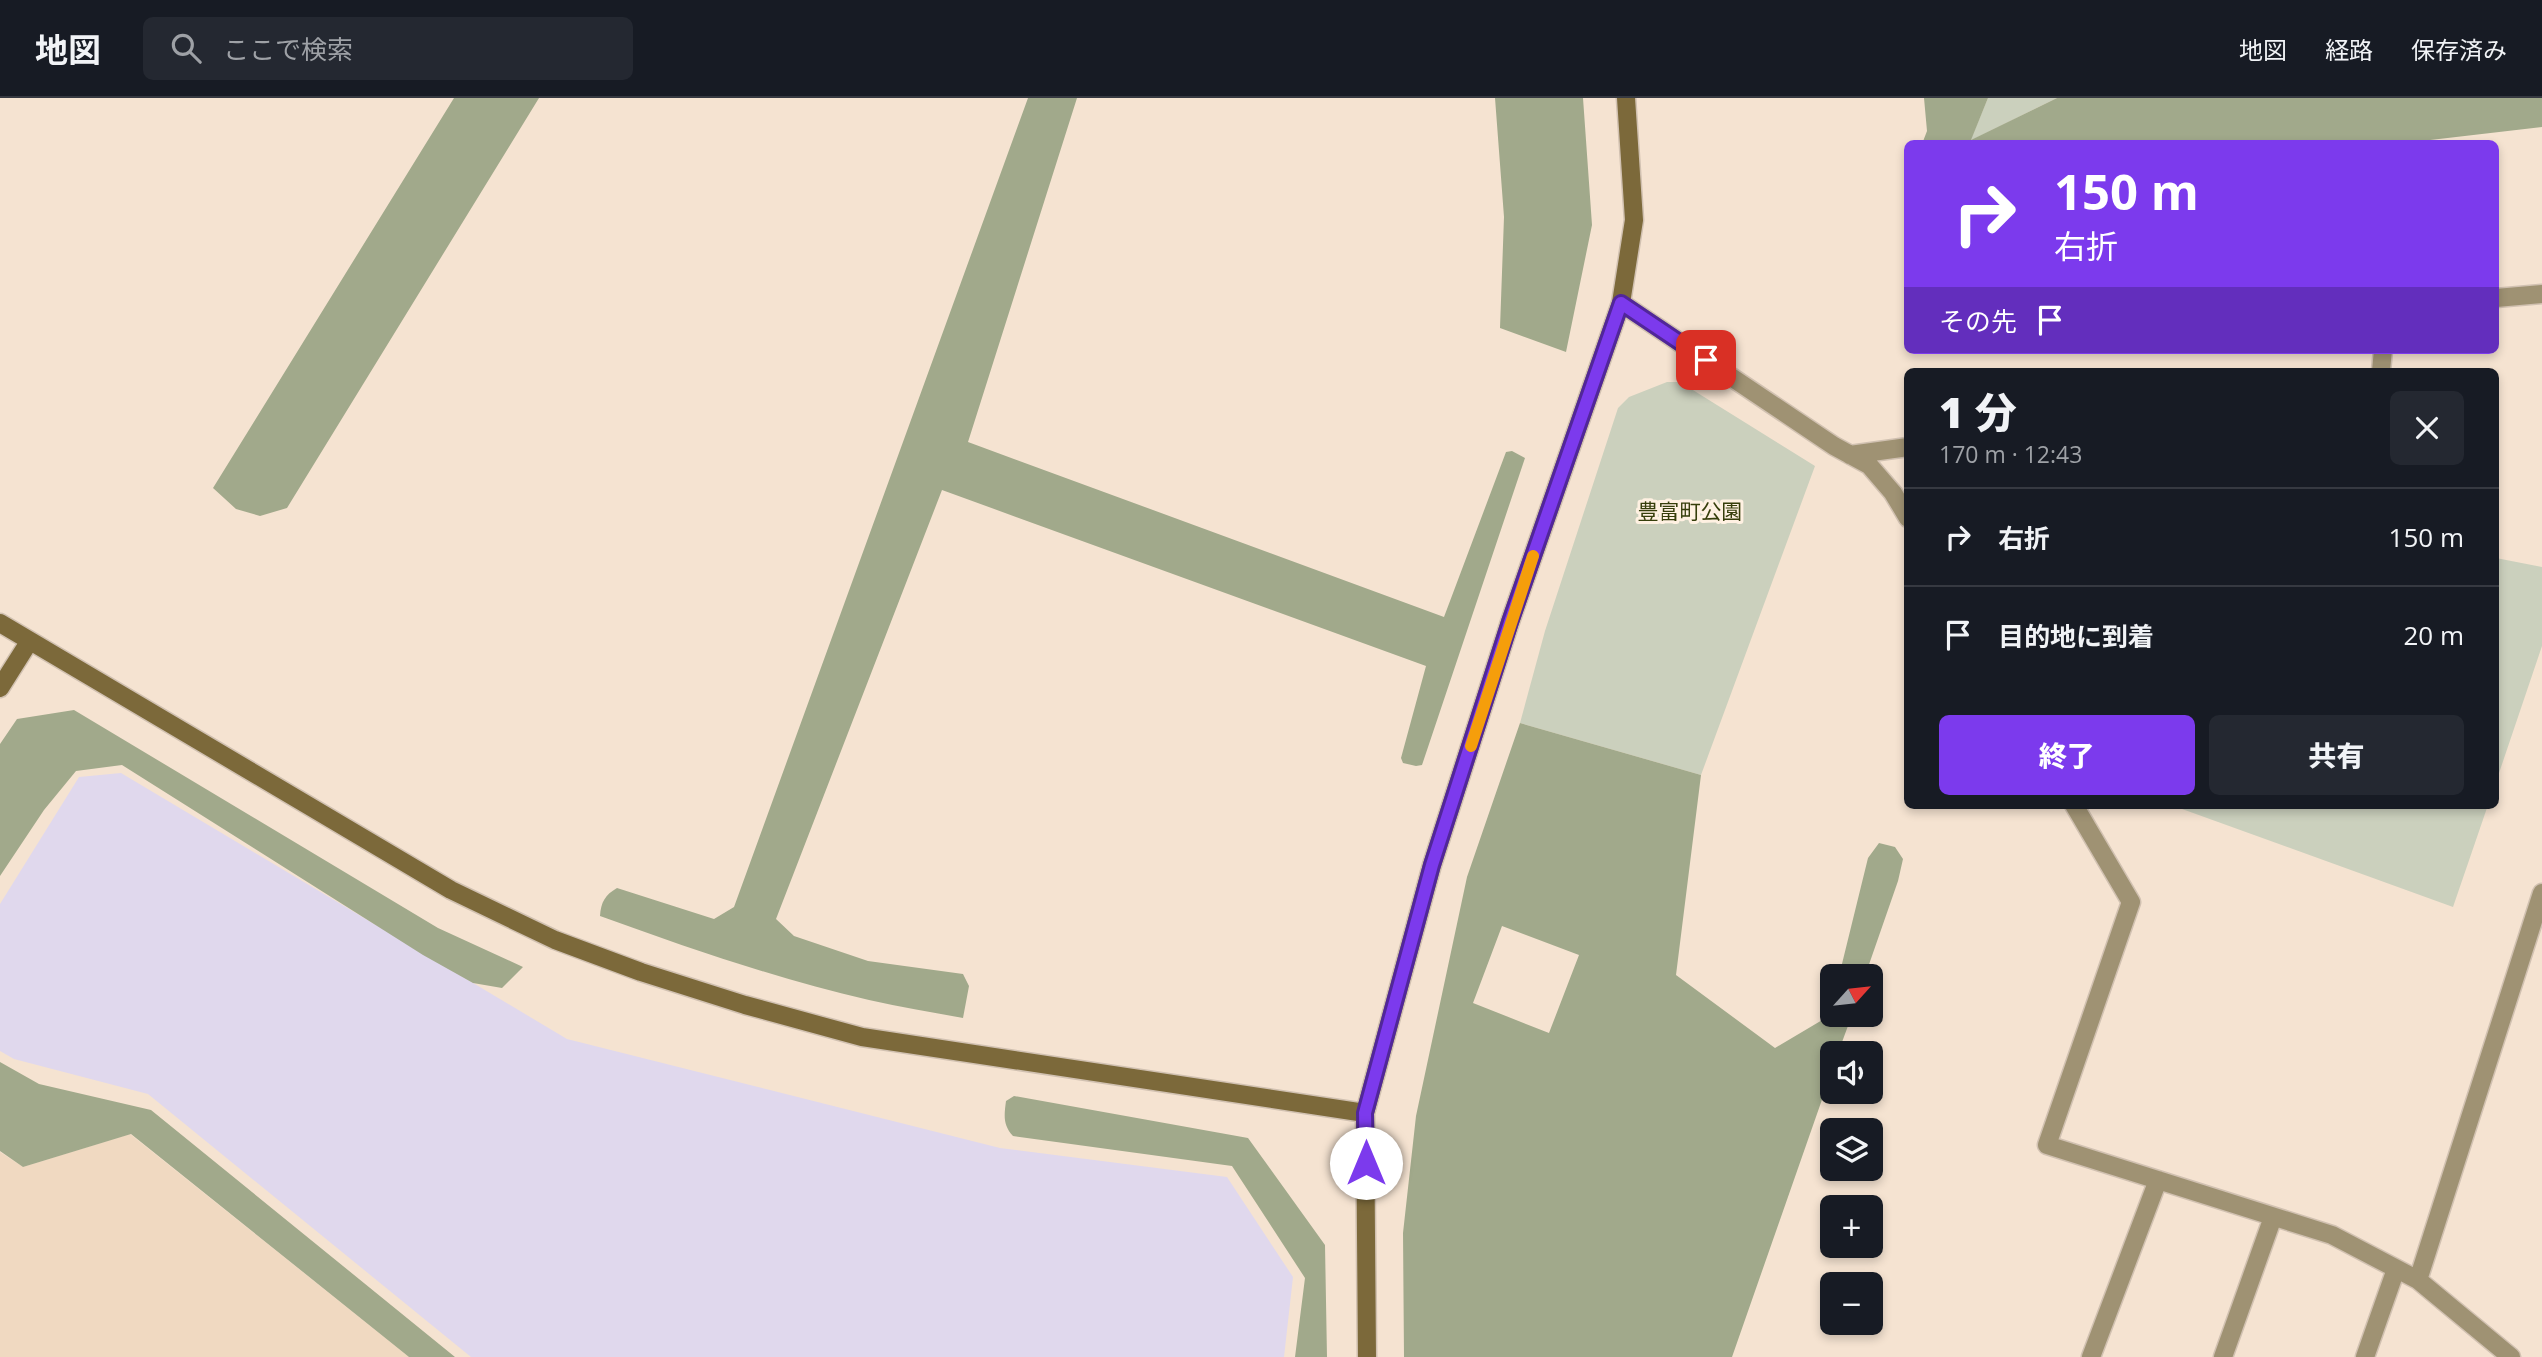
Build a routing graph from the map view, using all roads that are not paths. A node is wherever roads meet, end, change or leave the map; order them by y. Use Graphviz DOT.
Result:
graph roads {
  1 [pos="1626,98"];
  2 [pos="2542,294"];
  3 [pos="2499,298"];
  4 [pos="1621,303"];
  5 [pos="1904,447"];
  6 [pos="1850,454"];
  7 [pos="1904,511"];
  8 [pos="0,623"];
  9 [pos="29,642"];
  10 [pos="0,688"];
  11 [pos="2076,809"];
  12 [pos="2542,893"];
  13 [pos="1365,1113"];
  14 [pos="2158,1180"];
  15 [pos="2273,1217"];
  16 [pos="2396,1269"];
  17 [pos="2418,1280"];
  18 [pos="1367,1357"];
  19 [pos="2091,1357"];
  20 [pos="2223,1357"];
  21 [pos="2365,1357"];
  22 [pos="2511,1357"];
  1 -- 4 [label="street"];
  2 -- 3 [label="street"];
  4 -- 6 [label="street"];
  4 -- 13 [label="street"];
  5 -- 6 [label="street"];
  6 -- 7 [label="street"];
  8 -- 9 [label="street"];
  9 -- 10 [label="street"];
  9 -- 13 [label="street"];
  11 -- 14 [label="street"];
  12 -- 17 [label="street"];
  13 -- 18 [label="street"];
  14 -- 15 [label="street"];
  14 -- 19 [label="street"];
  15 -- 16 [label="street"];
  15 -- 20 [label="street"];
  16 -- 17 [label="street"];
  16 -- 21 [label="street"];
  17 -- 22 [label="street"];
}
